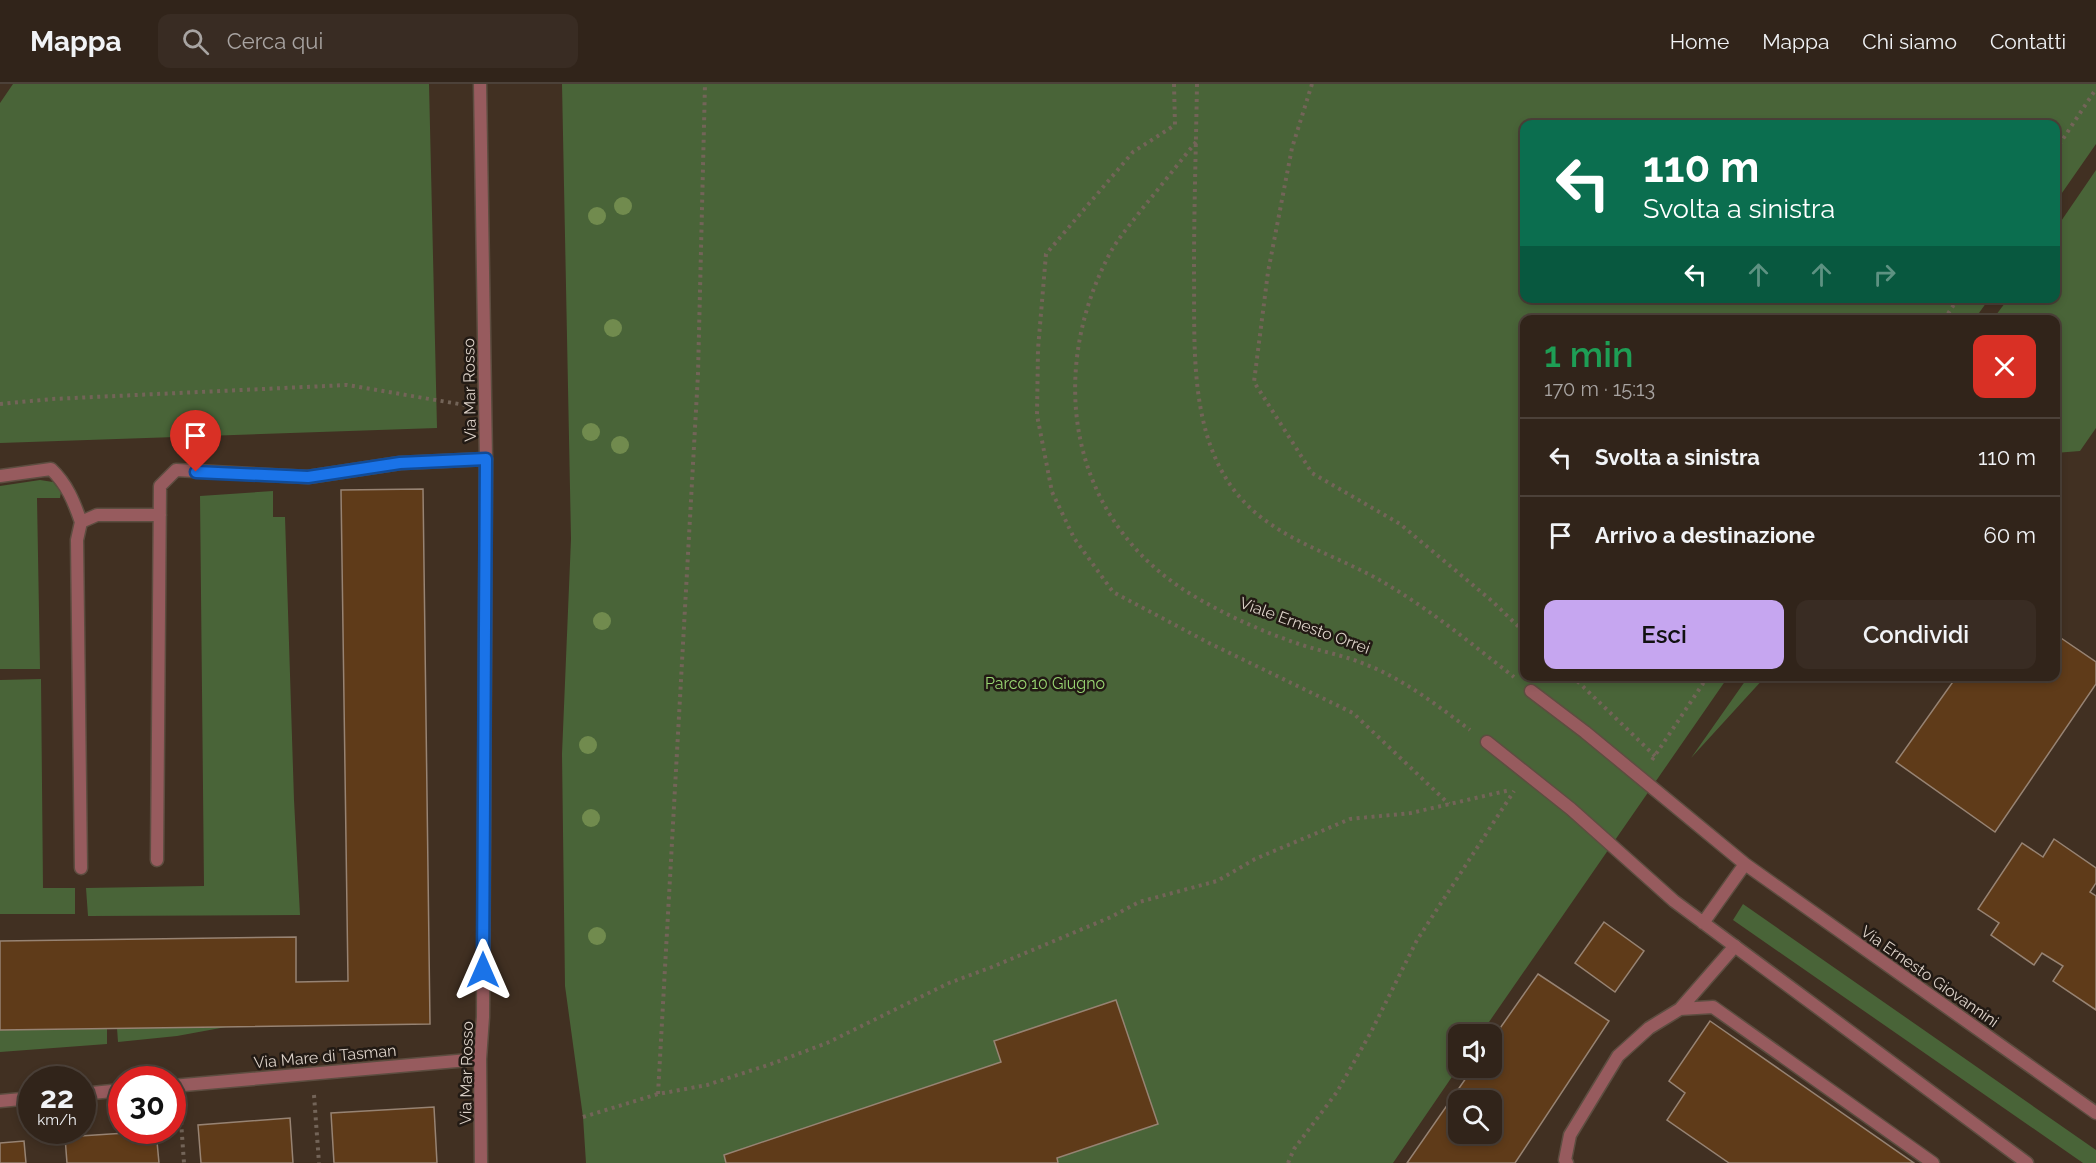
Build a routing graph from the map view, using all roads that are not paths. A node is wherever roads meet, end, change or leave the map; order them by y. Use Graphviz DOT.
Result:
graph roads {
  1 [pos="480,84"];
  2 [pos="486,459"];
  3 [pos="0,476"];
  4 [pos="160,515"];
  5 [pos="81,522"];
  6 [pos="1531,691"];
  7 [pos="1487,742"];
  8 [pos="157,860"];
  9 [pos="1745,864"];
  10 [pos="81,868"];
  11 [pos="1703,922"];
  12 [pos="1735,946"];
  13 [pos="1680,1010"];
  14 [pos="480,1059"];
  15 [pos="186,1085"];
  16 [pos="18,1099"];
  17 [pos="0,1101"];
  18 [pos="2096,1113"];
  19 [pos="481,1163"];
  20 [pos="1567,1163"];
  21 [pos="1933,1163"];
  22 [pos="2027,1163"];
  1 -- 2 [label="street, Via Mar Rosso"];
  2 -- 4 [label="street"];
  2 -- 14 [label="street, Via Mar Rosso"];
  3 -- 5 [label="street"];
  4 -- 5 [label="street"];
  4 -- 8 [label="street"];
  5 -- 10 [label="street"];
  6 -- 9 [label="street, Via Ernesto Giovannini"];
  7 -- 11 [label="street"];
  9 -- 11 [label="street"];
  9 -- 18 [label="street, Via Ernesto Giovannini"];
  11 -- 12 [label="street"];
  12 -- 13 [label="street"];
  12 -- 22 [label="street"];
  13 -- 20 [label="street"];
  13 -- 21 [label="street"];
  14 -- 15 [label="street, Via Mare di Tasman"];
  14 -- 19 [label="street, Via Mar Rosso"];
  16 -- 17 [label="street"];
}
